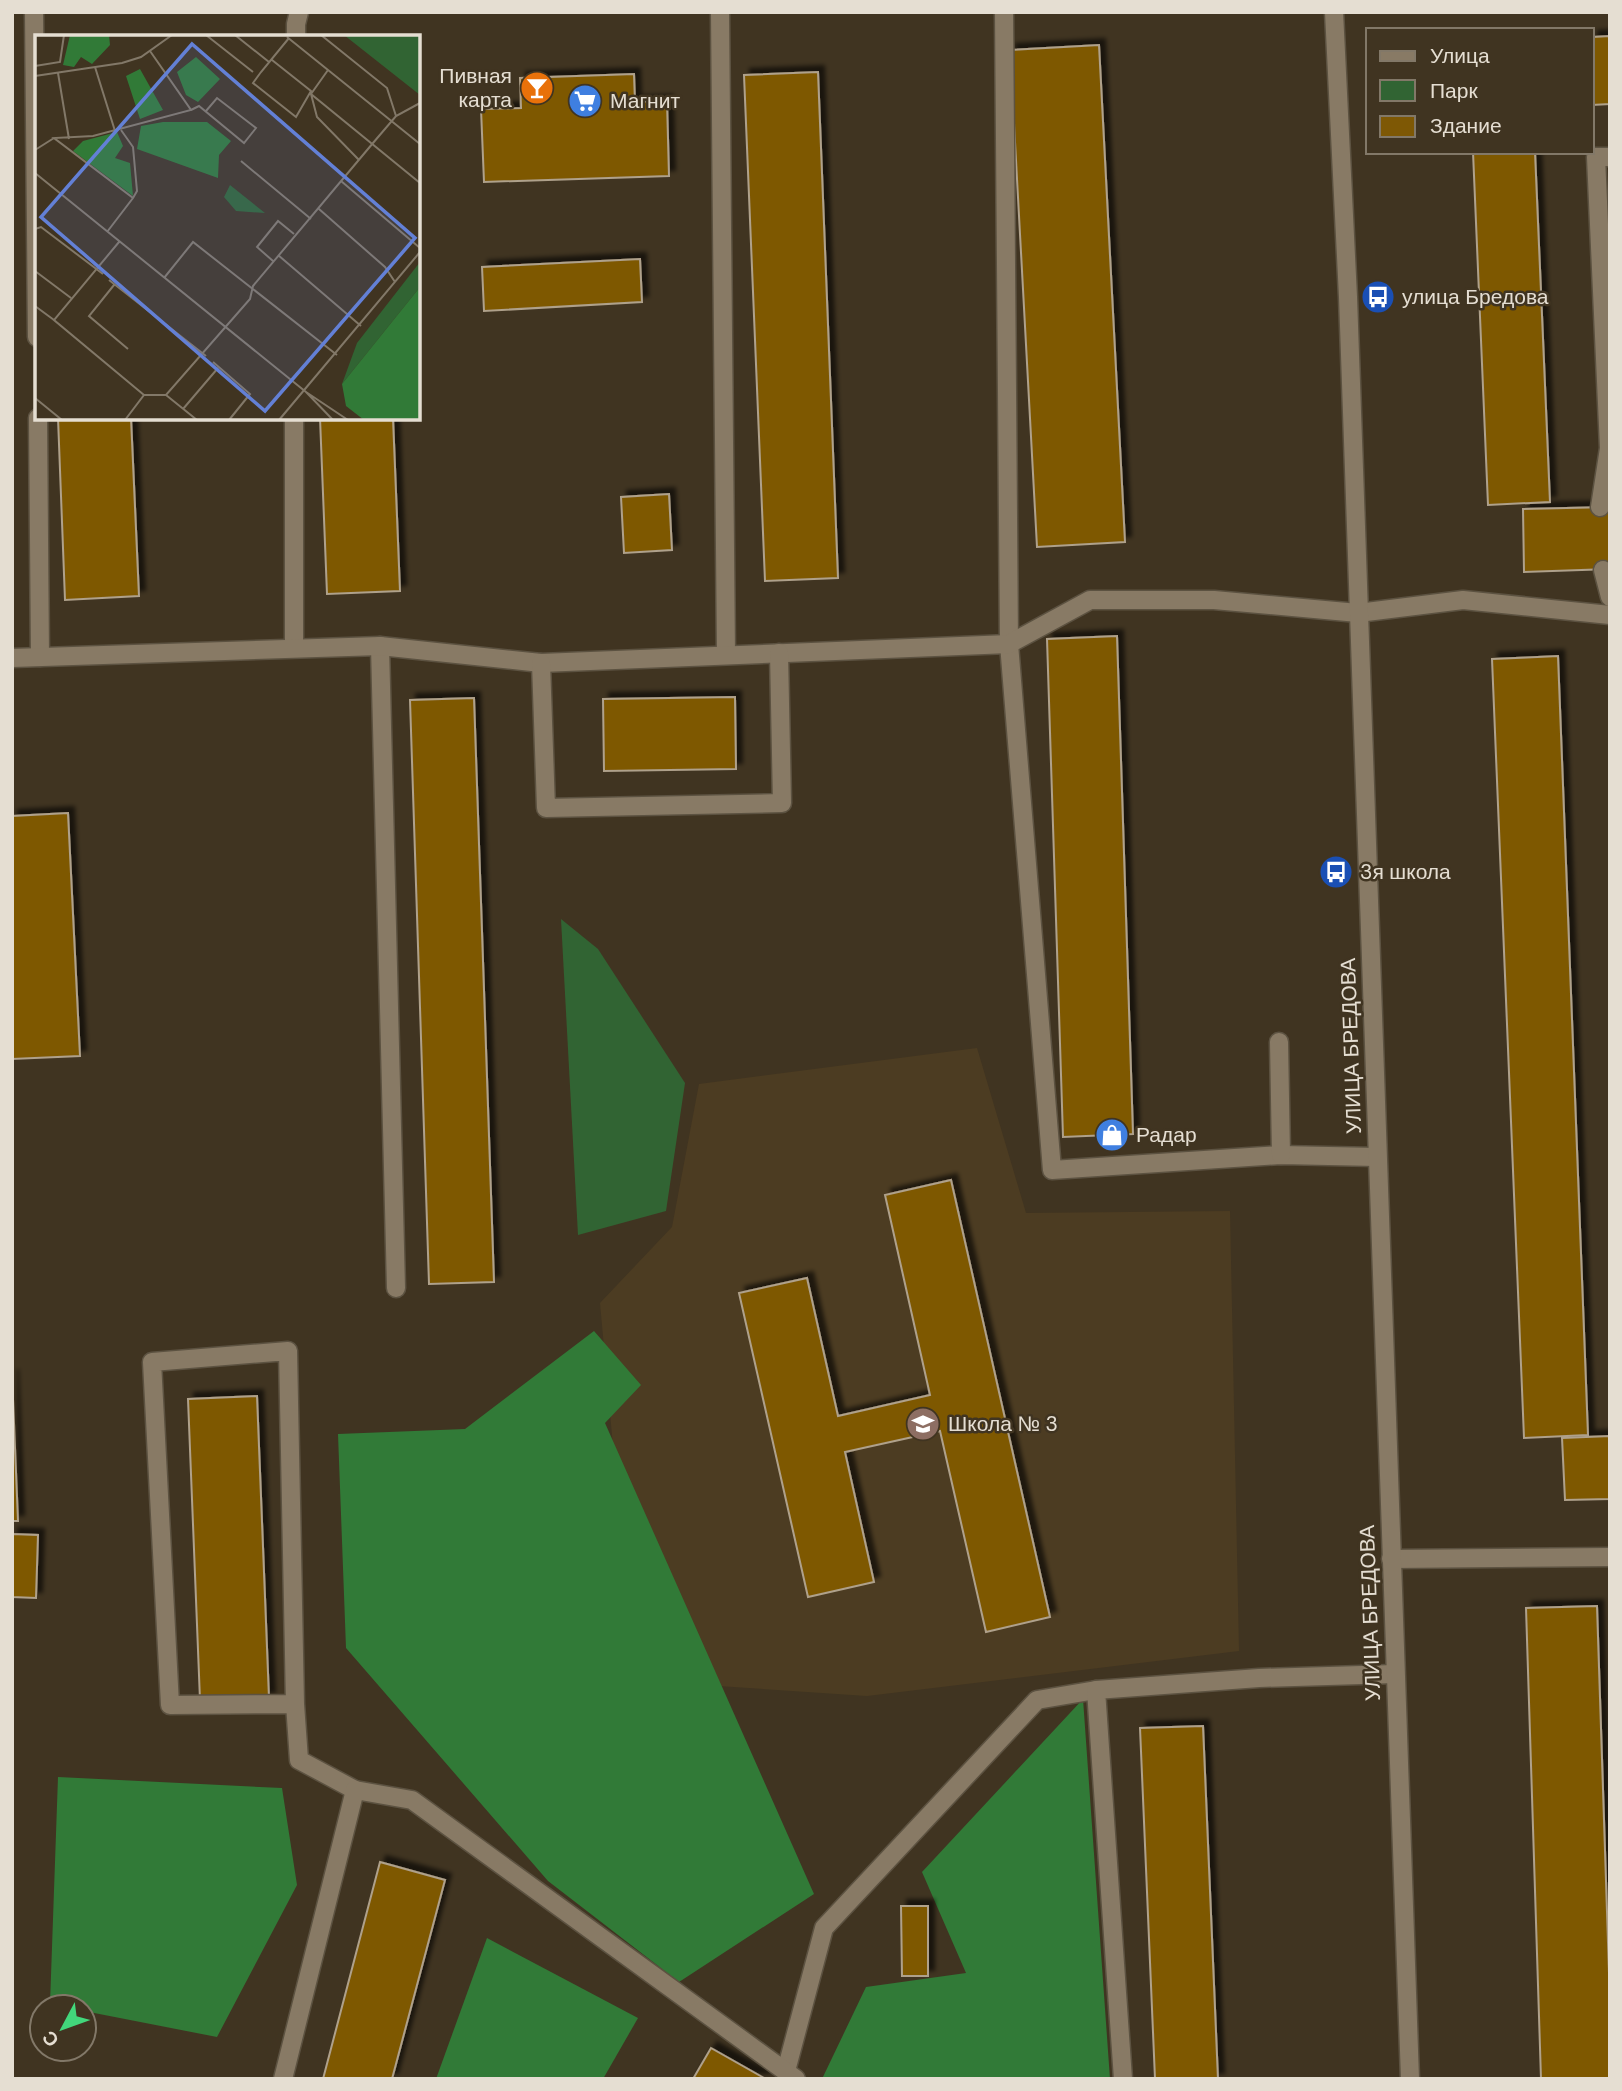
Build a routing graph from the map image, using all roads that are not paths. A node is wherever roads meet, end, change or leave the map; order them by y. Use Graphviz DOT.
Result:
graph roads {
  1 [pos="34,12"];
  2 [pos="299,12"];
  3 [pos="720,12"];
  4 [pos="1004,12"];
  5 [pos="1334,12"];
  6 [pos="296,35"];
  7 [pos="35,120"];
  8 [pos="1610,157"];
  9 [pos="38,420"];
  10 [pos="294,420"];
  11 [pos="1610,447"];
  12 [pos="1600,507"];
  13 [pos="1603,570"];
  14 [pos="1610,597"];
  15 [pos="1358,613"];
  16 [pos="1610,615"];
  17 [pos="1009,644"];
  18 [pos="380,646"];
  19 [pos="293,648"];
  20 [pos="779,653"];
  21 [pos="726,655"];
  22 [pos="40,657"];
  23 [pos="12,658"];
  24 [pos="541,663"];
  25 [pos="1279,1042"];
  26 [pos="1281,1155"];
  27 [pos="1377,1157"];
  28 [pos="396,1288"];
  29 [pos="1610,1557"];
  30 [pos="1391,1559"];
  31 [pos="1395,1674"];
  32 [pos="1096,1690"];
  33 [pos="295,1703"];
  34 [pos="355,1790"];
  35 [pos="791,2075"];
  36 [pos="283,2079"];
  37 [pos="1123,2079"];
  38 [pos="1410,2079"];
  1 -- 7 [label="street"];
  2 -- 6 [label="street"];
  3 -- 21 [label="street"];
  4 -- 17 [label="street"];
  5 -- 15 [label="street, УЛИЦА БРЕДОВА"];
  8 -- 11 [label="street"];
  9 -- 22 [label="street"];
  10 -- 19 [label="street"];
  11 -- 12 [label="street"];
  13 -- 14 [label="street"];
  15 -- 16 [label="street"];
  15 -- 17 [label="street"];
  15 -- 27 [label="street, УЛИЦА БРЕДОВА"];
  17 -- 20 [label="street"];
  17 -- 26 [label="street"];
  18 -- 19 [label="street"];
  18 -- 24 [label="street"];
  18 -- 28 [label="street"];
  19 -- 22 [label="street"];
  20 -- 21 [label="street"];
  20 -- 24 [label="street"];
  21 -- 24 [label="street"];
  22 -- 23 [label="street"];
  25 -- 26 [label="street"];
  26 -- 27 [label="street"];
  27 -- 30 [label="street, УЛИЦА БРЕДОВА"];
  29 -- 30 [label="street"];
  30 -- 31 [label="street, УЛИЦА БРЕДОВА"];
  31 -- 32 [label="street"];
  31 -- 38 [label="street, УЛИЦА БРЕДОВА"];
  32 -- 35 [label="street"];
  32 -- 37 [label="street"];
  33 -- 33 [label="street"];
  33 -- 34 [label="street"];
  34 -- 35 [label="street"];
  34 -- 36 [label="street"];
}
